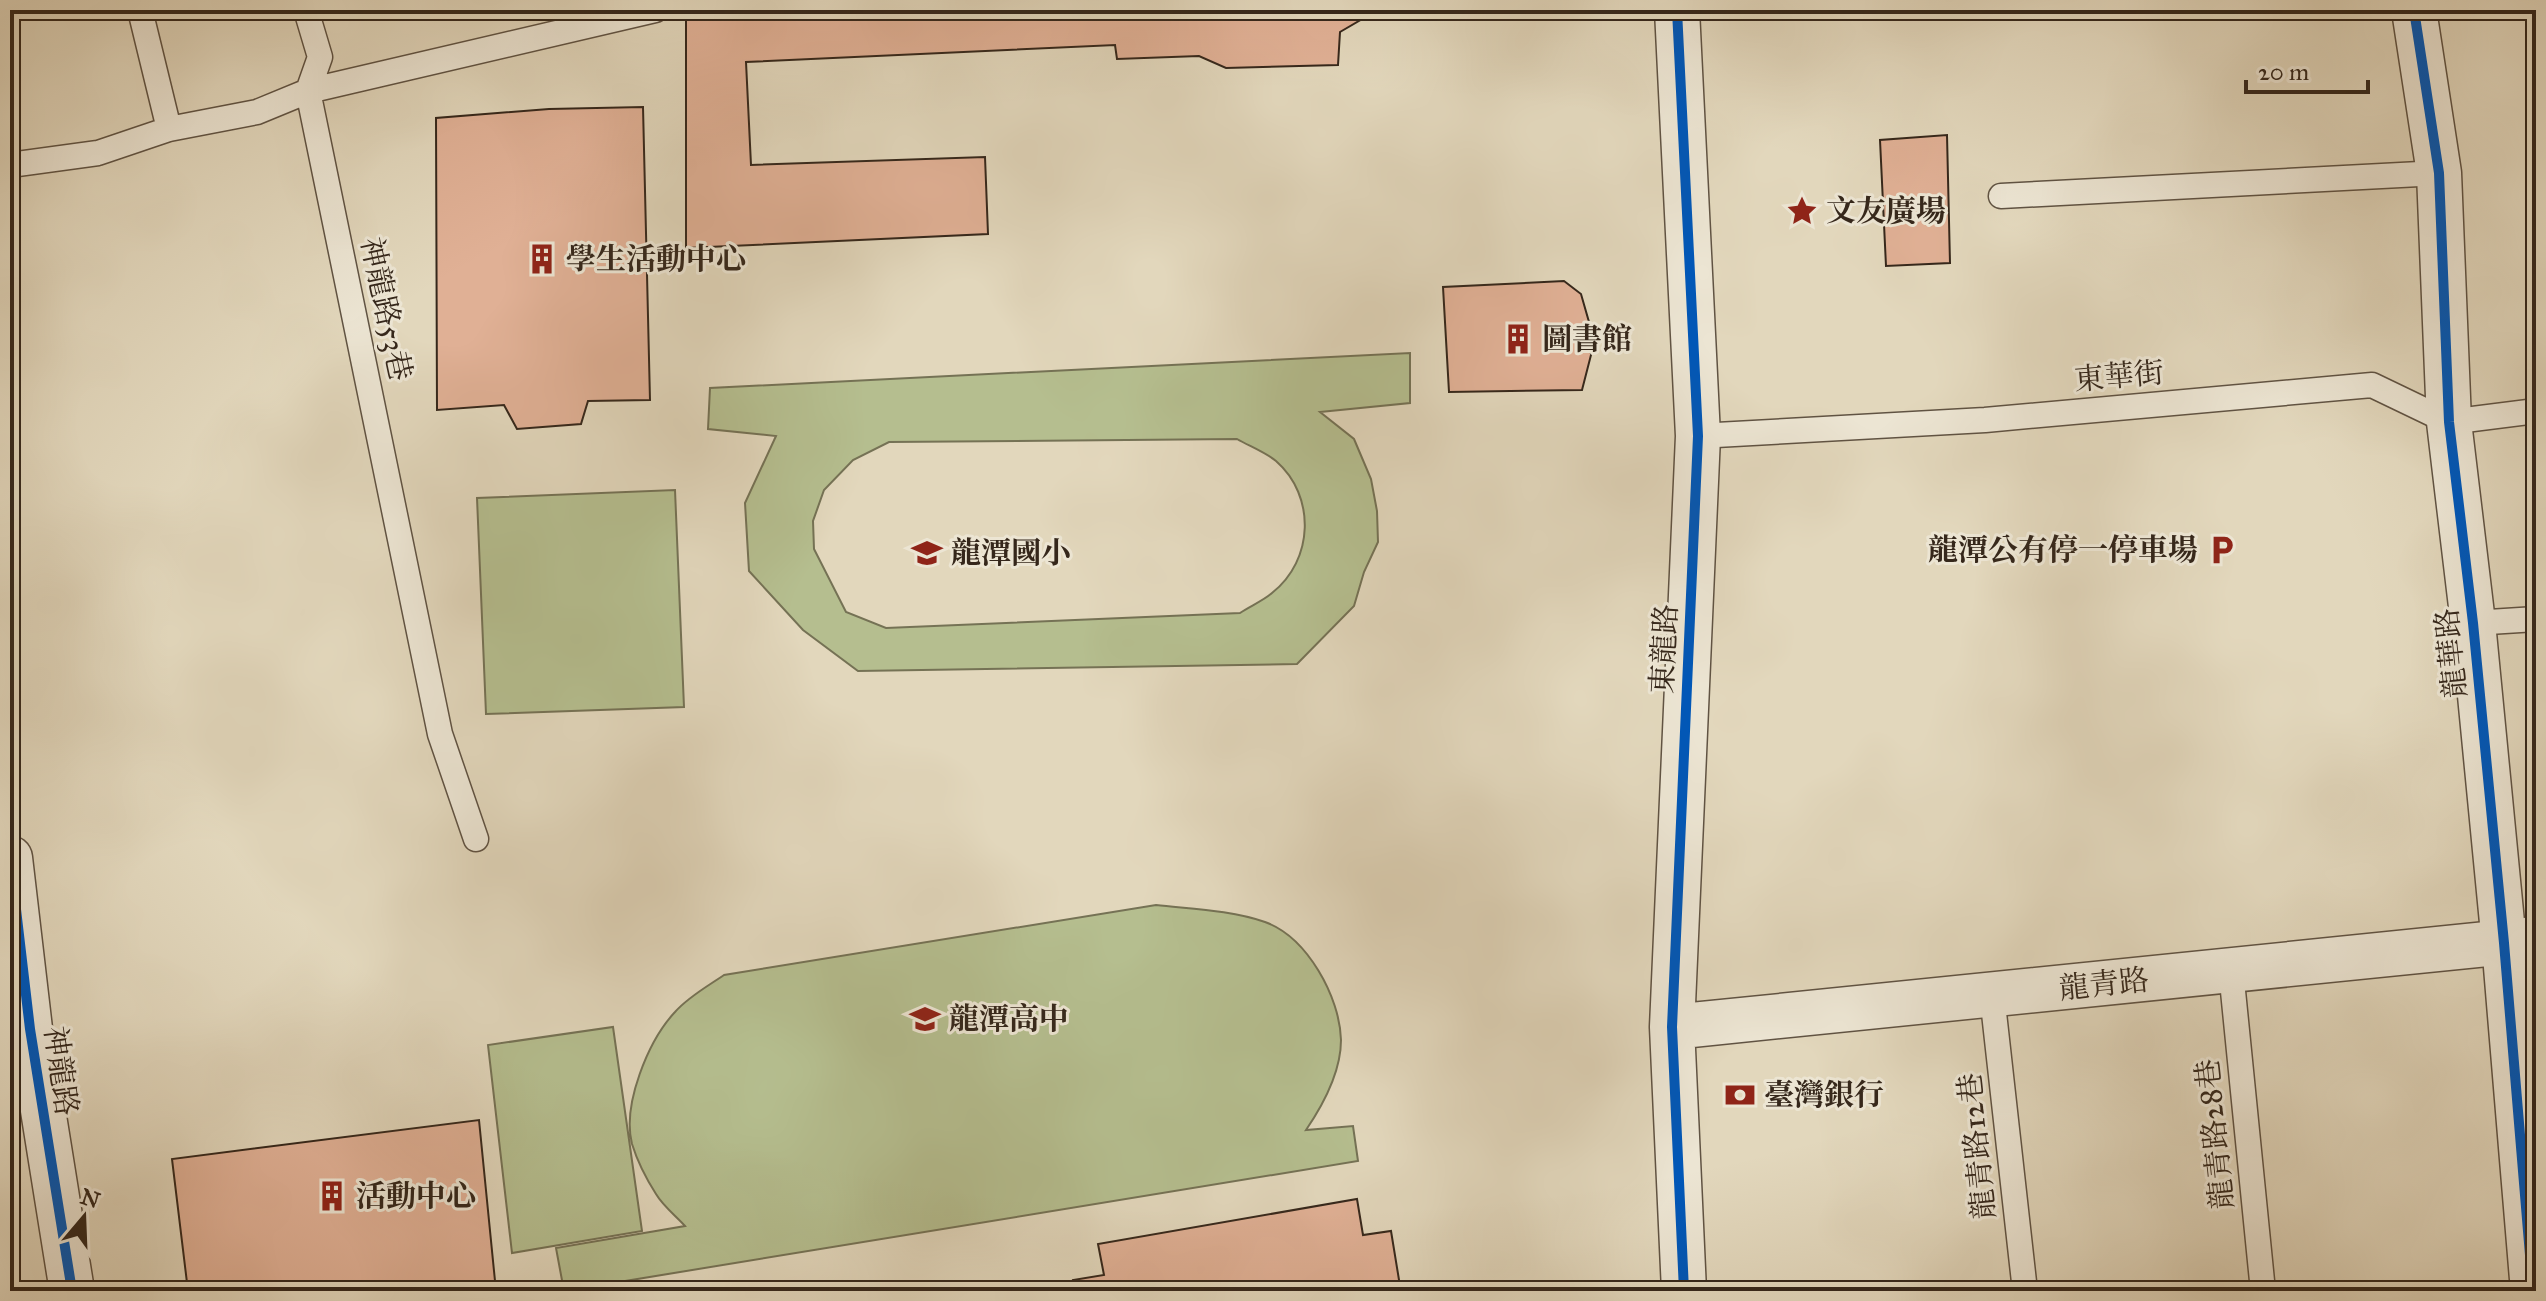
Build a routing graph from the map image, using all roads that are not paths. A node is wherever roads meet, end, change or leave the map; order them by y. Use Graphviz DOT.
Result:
graph roads {
  1 [pos="140,10"];
  2 [pos="306,10"];
  3 [pos="655,10"];
  4 [pos="1677,10"];
  5 [pos="2414,10"];
  6 [pos="308,91"];
  7 [pos="169,129"];
  8 [pos="10,165"];
  9 [pos="2439,173"];
  10 [pos="2001,196"];
  11 [pos="2536,411"];
  12 [pos="2449,422"];
  13 [pos="1698,436"];
  14 [pos="2536,619"];
  15 [pos="2473,623"];
  16 [pos="476,839"];
  17 [pos="10,858"];
  18 [pos="2520,941"];
  19 [pos="2231,971"];
  20 [pos="1992,995"];
  21 [pos="1672,1027"];
  22 [pos="24,1080"];
  23 [pos="2527,1131"];
  24 [pos="72,1291"];
  25 [pos="1684,1291"];
  26 [pos="2025,1291"];
  27 [pos="2263,1291"];
  28 [pos="2533,1291"];
  1 -- 7 [label="lane"];
  2 -- 6 [label="lane"];
  3 -- 6 [label="lane"];
  4 -- 13 [label="street, 東龍路"];
  5 -- 9 [label="street, 龍華路"];
  6 -- 7 [label="lane"];
  6 -- 16 [label="lane, 神龍路53巷"];
  7 -- 8 [label="lane"];
  9 -- 10 [label="lane"];
  9 -- 12 [label="street, 龍華路"];
  11 -- 12 [label="lane"];
  12 -- 13 [label="lane, 東華街"];
  12 -- 15 [label="street, 龍華路"];
  13 -- 21 [label="street, 東龍路"];
  14 -- 15 [label="lane"];
  15 -- 18 [label="street, 龍華路"];
  17 -- 22 [label="street, 神龍路"];
  18 -- 19 [label="street, 龍青路"];
  18 -- 23 [label="street, 龍華路"];
  19 -- 20 [label="street, 龍青路"];
  19 -- 27 [label="lane, 龍青路28巷"];
  20 -- 21 [label="street, 龍青路"];
  20 -- 26 [label="lane, 龍青路12巷"];
  21 -- 25 [label="street, 東龍路"];
  22 -- 24 [label="street, 神龍路"];
  23 -- 28 [label="street, 龍華路"];
}
